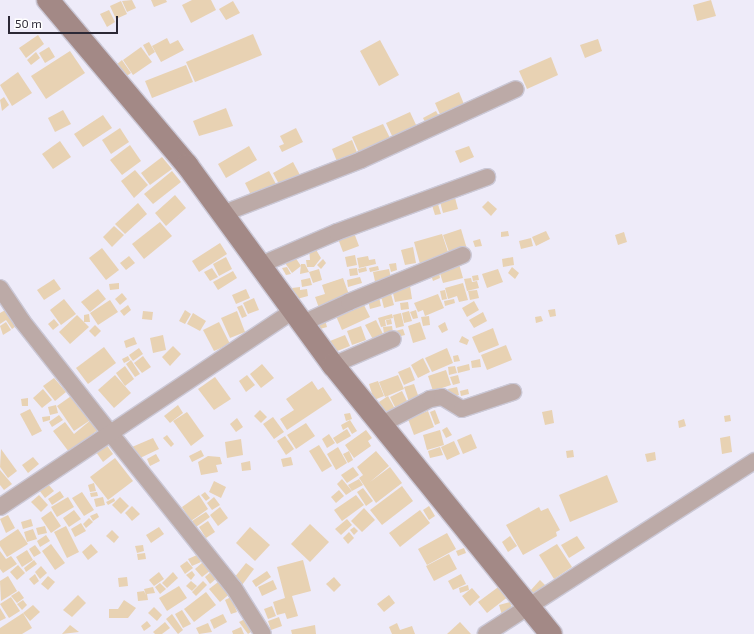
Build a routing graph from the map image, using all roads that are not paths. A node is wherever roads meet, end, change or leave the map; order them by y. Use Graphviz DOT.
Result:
graph roads {
  1 [pos="48,0"];
  2 [pos="516,89"];
  3 [pos="487,177"];
  4 [pos="222,214"];
  5 [pos="463,255"];
  6 [pos="260,265"];
  7 [pos="0,288"];
  8 [pos="299,317"];
  9 [pos="393,339"];
  10 [pos="333,365"];
  11 [pos="513,392"];
  12 [pos="382,424"];
  13 [pos="110,434"];
  14 [pos="754,461"];
  15 [pos="0,507"];
  16 [pos="529,605"];
  17 [pos="262,634"];
  18 [pos="486,634"];
  19 [pos="551,634"];
  1 -- 4 [label="street"];
  2 -- 4 [label="street"];
  3 -- 6 [label="street"];
  4 -- 6 [label="street"];
  5 -- 8 [label="street"];
  6 -- 8 [label="street"];
  7 -- 13 [label="street"];
  8 -- 10 [label="street"];
  8 -- 13 [label="street"];
  9 -- 10 [label="street"];
  10 -- 12 [label="street"];
  11 -- 12 [label="street"];
  12 -- 16 [label="street"];
  13 -- 15 [label="street"];
  13 -- 17 [label="street"];
  14 -- 16 [label="street"];
  16 -- 18 [label="street"];
  16 -- 19 [label="street"];
}
